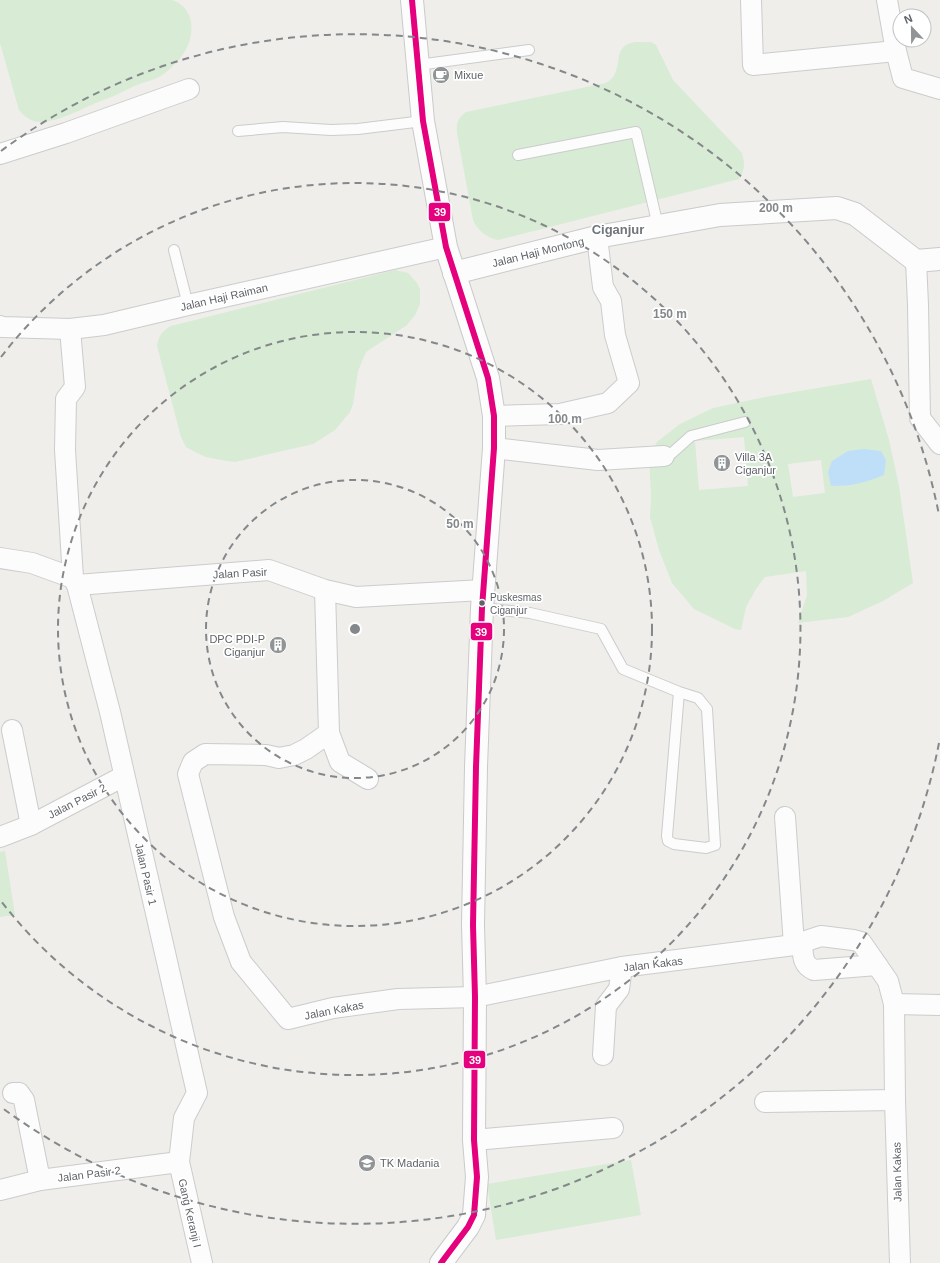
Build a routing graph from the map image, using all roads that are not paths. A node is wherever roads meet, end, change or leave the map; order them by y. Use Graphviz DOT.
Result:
graph roads {
  1 [pos="415,0"];
  2 [pos="751,0"];
  3 [pos="887,0"];
  4 [pos="529,50"];
  5 [pos="896,51"];
  6 [pos="418,64"];
  7 [pos="189,89"];
  8 [pos="940,89"];
  9 [pos="422,121"];
  10 [pos="238,131"];
  11 [pos="0,154"];
  12 [pos="518,156"];
  13 [pos="658,226"];
  14 [pos="597,237"];
  15 [pos="446,247"];
  16 [pos="174,250"];
  17 [pos="940,259"];
  18 [pos="916,261"];
  19 [pos="454,273"];
  20 [pos="188,305"];
  21 [pos="0,326"];
  22 [pos="70,329"];
  23 [pos="494,416"];
  24 [pos="745,422"];
  25 [pos="940,444"];
  26 [pos="494,448"];
  27 [pos="664,456"];
  28 [pos="0,558"];
  29 [pos="75,581"];
  30 [pos="325,590"];
  31 [pos="483,599"];
  32 [pos="679,692"];
  33 [pos="12,730"];
  34 [pos="329,733"];
  35 [pos="124,776"];
  36 [pos="368,779"];
  37 [pos="785,817"];
  38 [pos="31,825"];
  39 [pos="0,837"];
  40 [pos="800,949"];
  41 [pos="877,965"];
  42 [pos="622,967"];
  43 [pos="475,997"];
  44 [pos="894,1004"];
  45 [pos="940,1005"];
  46 [pos="603,1055"];
  47 [pos="13,1093"];
  48 [pos="895,1100"];
  49 [pos="765,1102"];
  50 [pos="613,1128"];
  51 [pos="474,1140"];
  52 [pos="179,1162"];
  53 [pos="40,1180"];
  54 [pos="0,1190"];
  55 [pos="202,1263"];
  56 [pos="441,1263"];
  57 [pos="900,1263"];
  1 -- 6 [label="main road"];
  2 -- 5 [label="street"];
  3 -- 5 [label="street"];
  4 -- 6 [label="lane"];
  5 -- 8 [label="street"];
  6 -- 9 [label="main road"];
  7 -- 11 [label="street"];
  9 -- 10 [label="lane"];
  9 -- 15 [label="main road"];
  12 -- 13 [label="lane"];
  13 -- 14 [label="main road, Jalan Haji Montong"];
  13 -- 18 [label="main road, Jalan Haji Montong"];
  14 -- 19 [label="main road, Jalan Haji Montong"];
  14 -- 23 [label="street"];
  15 -- 19 [label="main road"];
  15 -- 20 [label="street, Jalan Haji Raiman"];
  16 -- 20 [label="lane"];
  17 -- 18 [label="main road"];
  18 -- 25 [label="street"];
  19 -- 23 [label="main road"];
  20 -- 22 [label="street, Jalan Haji Raiman"];
  21 -- 22 [label="street, Jalan Haji Raiman"];
  22 -- 29 [label="street, Jalan Pasir 1"];
  23 -- 26 [label="main road"];
  24 -- 27 [label="lane"];
  26 -- 27 [label="street"];
  26 -- 31 [label="main road"];
  28 -- 29 [label="street, Jalan Pasir"];
  29 -- 30 [label="street, Jalan Pasir"];
  29 -- 35 [label="street, Jalan Pasir 1"];
  30 -- 31 [label="street, Jalan Pasir"];
  30 -- 34 [label="street"];
  31 -- 32 [label="lane"];
  31 -- 43 [label="main road"];
  32 -- 32 [label="lane"];
  33 -- 38 [label="street"];
  34 -- 36 [label="street"];
  34 -- 43 [label="street, Jalan Kakas"];
  35 -- 38 [label="street, Jalan Pasir 2"];
  35 -- 52 [label="street, Jalan Pasir 1"];
  37 -- 40 [label="street"];
  38 -- 39 [label="street, Jalan Pasir 2"];
  40 -- 41 [label="street"];
  40 -- 41 [label="street, Jalan Kakas"];
  40 -- 42 [label="street, Jalan Kakas"];
  41 -- 44 [label="street, Jalan Kakas"];
  42 -- 43 [label="street, Jalan Kakas"];
  42 -- 46 [label="street"];
  43 -- 51 [label="main road"];
  44 -- 45 [label="street"];
  44 -- 48 [label="street, Jalan Kakas"];
  47 -- 53 [label="street"];
  48 -- 49 [label="street"];
  48 -- 57 [label="street, Jalan Kakas"];
  50 -- 51 [label="street"];
  51 -- 56 [label="main road"];
  52 -- 53 [label="street, Jalan Pasir 2"];
  52 -- 55 [label="street, Gang Keranji I"];
  53 -- 54 [label="street, Jalan Pasir 2"];
}
